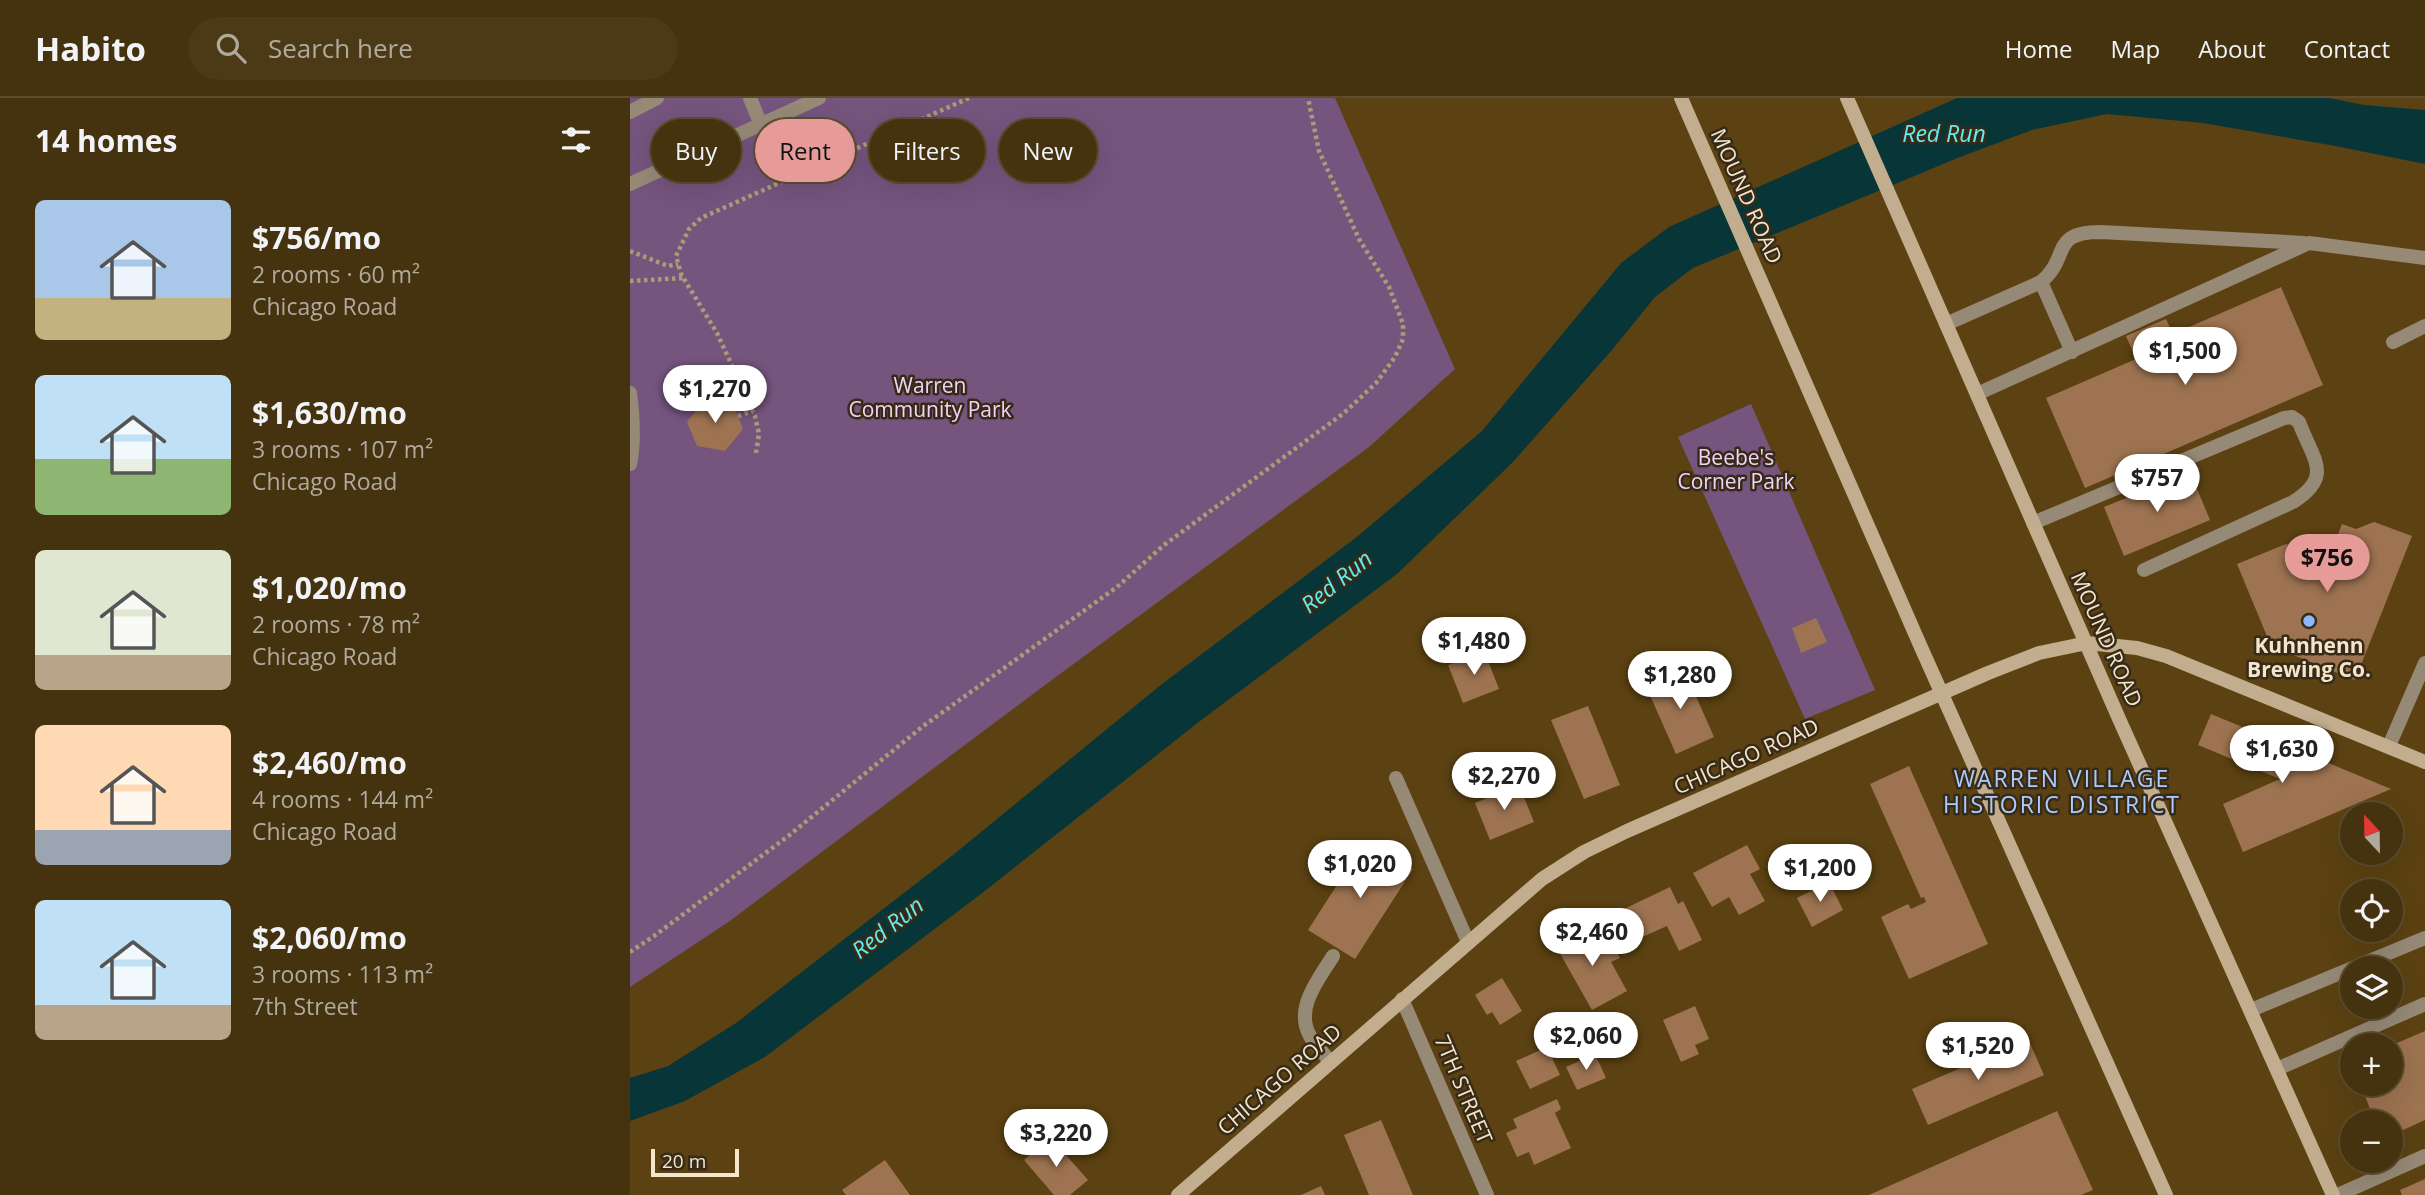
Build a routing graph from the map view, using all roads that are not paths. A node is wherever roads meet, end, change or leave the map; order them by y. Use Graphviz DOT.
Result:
graph roads {
  1 [pos="657,98"];
  2 [pos="750,98"];
  3 [pos="819,98"];
  4 [pos="1681,98"];
  5 [pos="1850,105"];
  6 [pos="630,113"];
  7 [pos="759,119"];
  8 [pos="774,119"];
  9 [pos="755,128"];
  10 [pos="630,184"];
  11 [pos="2309,243"];
  12 [pos="2425,258"];
  13 [pos="2040,282"];
  14 [pos="1946,324"];
  15 [pos="2425,326"];
  16 [pos="2393,342"];
  17 [pos="2073,352"];
  18 [pos="630,393"];
  19 [pos="1977,394"];
  20 [pos="630,464"];
  21 [pos="2033,523"];
  22 [pos="2144,570"];
  23 [pos="2087,643"];
  24 [pos="2425,663"];
  25 [pos="1941,693"];
  26 [pos="2389,746"];
  27 [pos="2425,762"];
  28 [pos="1396,778"];
  29 [pos="2425,938"];
  30 [pos="1468,942"];
  31 [pos="1333,956"];
  32 [pos="1402,999"];
  33 [pos="2425,1004"];
  34 [pos="2251,1010"];
  35 [pos="1331,1062"];
  36 [pos="2277,1069"];
  37 [pos="2425,1156"];
  38 [pos="1178,1195"];
  39 [pos="1487,1195"];
  40 [pos="2166,1195"];
  41 [pos="2333,1195"];
  42 [pos="2338,1195"];
  1 -- 6 [label="street"];
  2 -- 7 [label="street"];
  3 -- 8 [label="street"];
  4 -- 25 [label="main road, MOUND ROAD"];
  5 -- 14 [label="main road, MOUND ROAD"];
  9 -- 10 [label="street"];
  11 -- 12 [label="street"];
  11 -- 13 [label="street"];
  11 -- 17 [label="street"];
  13 -- 14 [label="street"];
  13 -- 17 [label="street"];
  14 -- 19 [label="main road, MOUND ROAD"];
  15 -- 16 [label="street"];
  17 -- 19 [label="street"];
  18 -- 20 [label="street"];
  19 -- 21 [label="main road, MOUND ROAD"];
  21 -- 22 [label="street"];
  21 -- 23 [label="main road, MOUND ROAD"];
  23 -- 25 [label="main road, CHICAGO ROAD"];
  23 -- 26 [label="main road, CHICAGO ROAD"];
  23 -- 34 [label="main road, MOUND ROAD"];
  24 -- 26 [label="street"];
  25 -- 30 [label="main road, CHICAGO ROAD"];
  25 -- 40 [label="main road, MOUND ROAD"];
  26 -- 27 [label="main road, CHICAGO ROAD"];
  28 -- 30 [label="street"];
  29 -- 34 [label="street"];
  30 -- 32 [label="main road, CHICAGO ROAD"];
  31 -- 35 [label="street"];
  32 -- 35 [label="main road, CHICAGO ROAD"];
  32 -- 39 [label="street, 7TH STREET"];
  33 -- 36 [label="street"];
  34 -- 36 [label="main road, MOUND ROAD"];
  35 -- 38 [label="main road, CHICAGO ROAD"];
  36 -- 41 [label="main road, MOUND ROAD"];
  37 -- 42 [label="street"];
}
